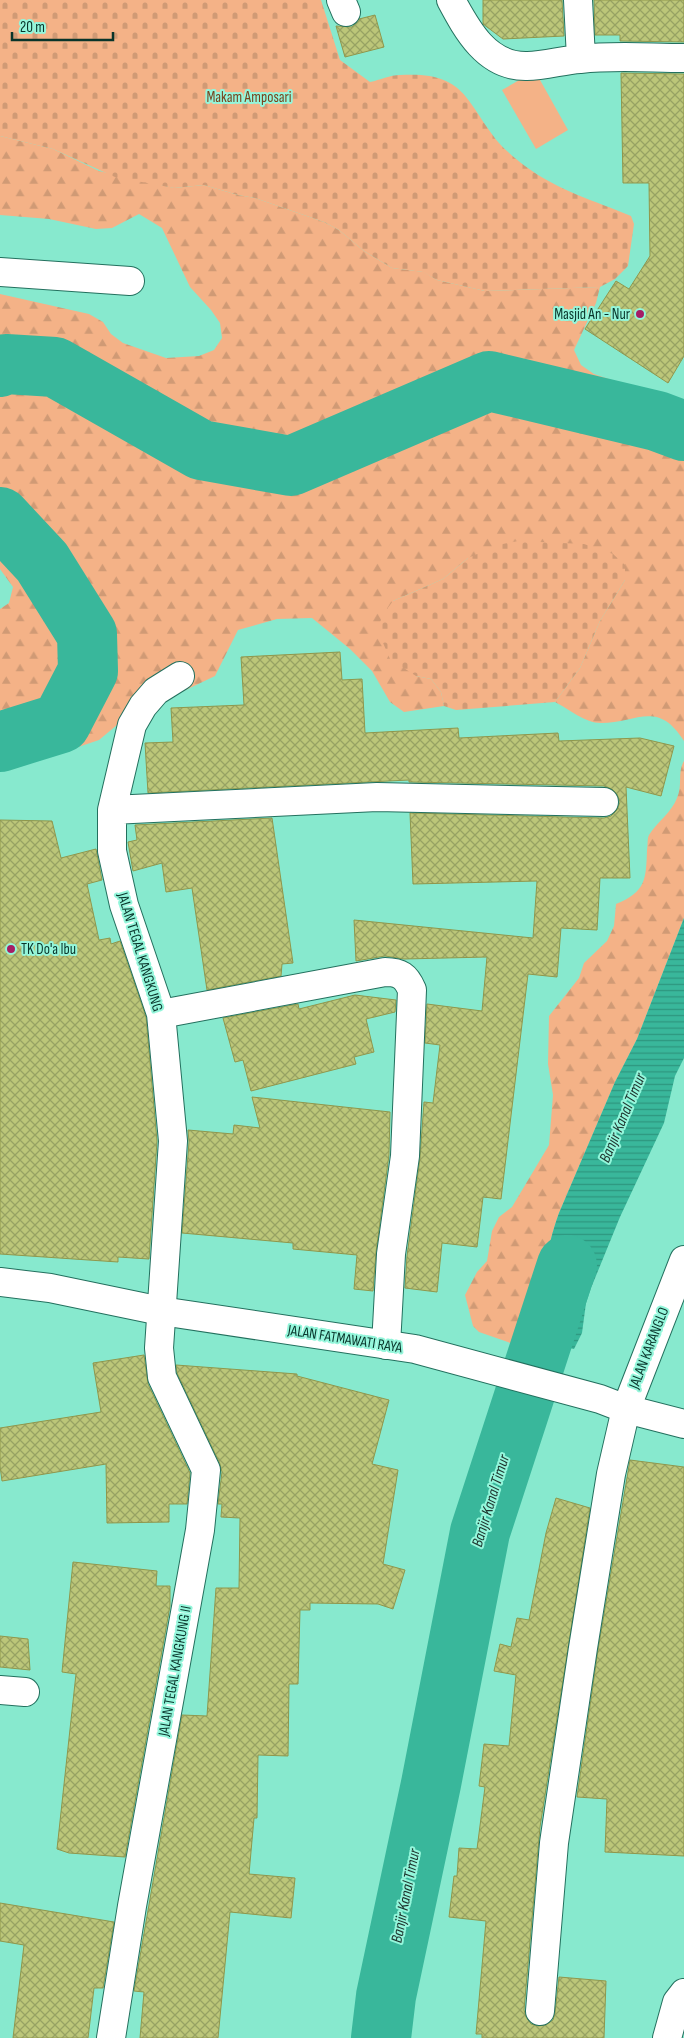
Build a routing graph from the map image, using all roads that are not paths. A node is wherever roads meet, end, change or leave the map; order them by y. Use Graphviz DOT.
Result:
graph roads {
  1 [pos="450,0"];
  2 [pos="578,0"];
  3 [pos="581,58"];
  4 [pos="684,58"];
  5 [pos="0,272"];
  6 [pos="130,281"];
  7 [pos="180,676"];
  8 [pos="604,802"];
  9 [pos="112,810"];
  10 [pos="161,1014"];
  11 [pos="684,1260"];
  12 [pos="0,1282"];
  13 [pos="162,1311"];
  14 [pos="386,1345"];
  15 [pos="626,1409"];
  16 [pos="684,1424"];
  17 [pos="684,1993"];
  18 [pos="540,2011"];
  19 [pos="111,2038"];
  20 [pos="667,2038"];
  1 -- 3 [label="street"];
  2 -- 3 [label="street"];
  3 -- 4 [label="street"];
  5 -- 6 [label="street"];
  7 -- 9 [label="street, JALAN TEGAL KANGKUNG"];
  8 -- 9 [label="street"];
  9 -- 10 [label="street, JALAN TEGAL KANGKUNG"];
  10 -- 13 [label="street, JALAN TEGAL KANGKUNG"];
  10 -- 14 [label="street"];
  11 -- 15 [label="street, JALAN KARANGLO"];
  12 -- 13 [label="street, JALAN FATMAWATI RAYA"];
  13 -- 14 [label="street, JALAN FATMAWATI RAYA"];
  13 -- 19 [label="street, JALAN TEGAL KANGKUNG II"];
  14 -- 15 [label="street, JALAN FATMAWATI RAYA"];
  15 -- 16 [label="street, JALAN FATMAWATI RAYA"];
  15 -- 18 [label="street, JALAN KARANGLO"];
  17 -- 20 [label="street"];
}
